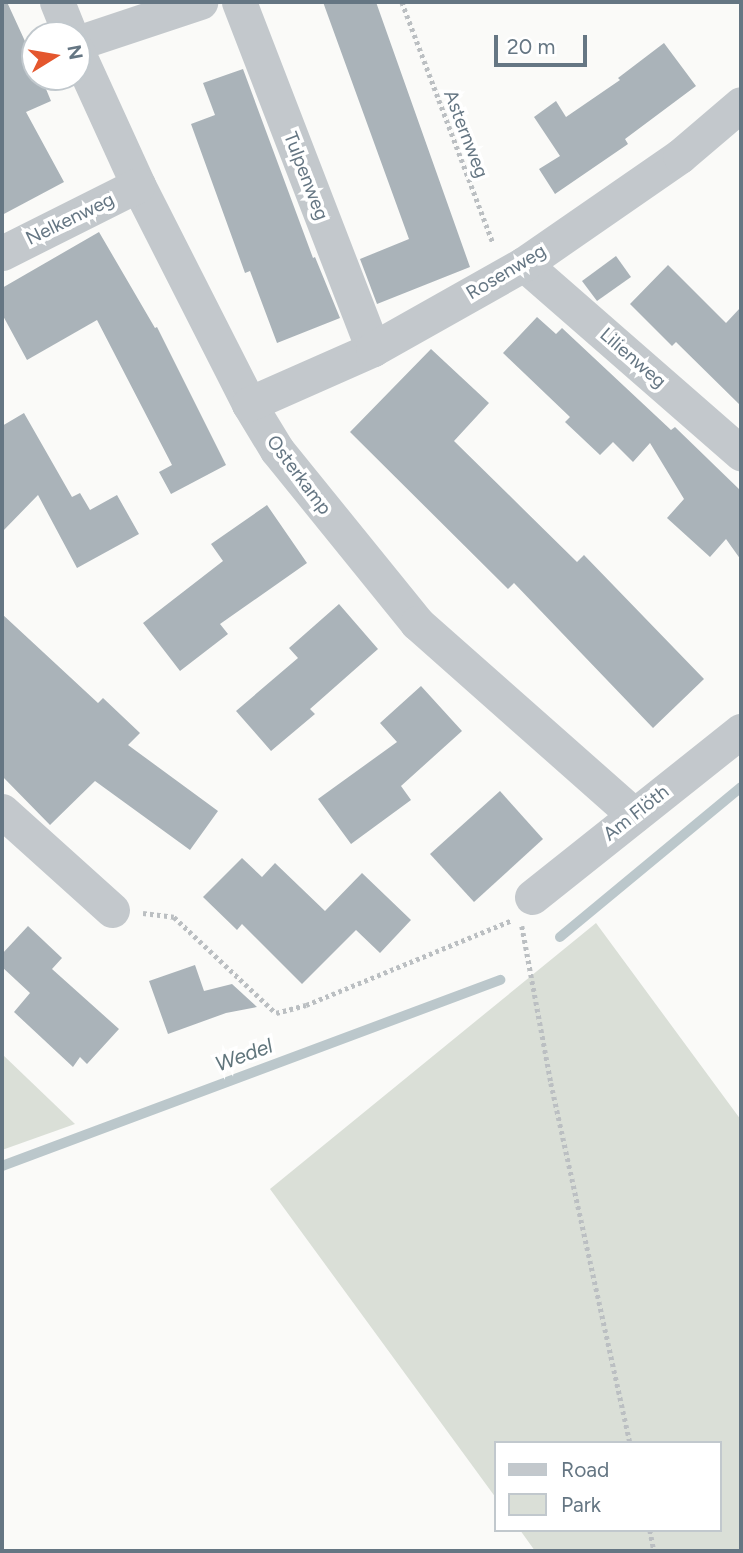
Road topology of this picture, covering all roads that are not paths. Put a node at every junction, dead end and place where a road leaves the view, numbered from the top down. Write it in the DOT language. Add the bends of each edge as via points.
graph roads {
  1 [pos="57,2"];
  2 [pos="200,2"];
  3 [pos="239,2"];
  4 [pos="64,21"];
  5 [pos="91,38"];
  6 [pos="91,82"];
  7 [pos="741,104"];
  8 [pos="138,186"];
  9 [pos="2,253"];
  10 [pos="514,270"];
  11 [pos="373,349"];
  12 [pos="249,404"];
  13 [pos="741,453"];
  14 [pos="741,731"];
  15 [pos="2,811"];
  16 [pos="634,815"];
  17 [pos="532,897"];
  18 [pos="112,910"];
  1 -- 4 [label="street"];
  2 -- 5 [label="street"];
  3 -- 11 [label="street, Tulpenweg"];
  6 -- 8 [label="street, Osterkamp"];
  7 -- 10 [label="street, Rosenweg" via="680,156"];
  8 -- 9 [label="street, Nelkenweg"];
  8 -- 12 [label="street, Osterkamp"];
  10 -- 11 [label="street, Rosenweg"];
  10 -- 13 [label="street, Lilienweg"];
  11 -- 12 [label="street, Rosenweg"];
  12 -- 16 [label="street, Osterkamp" via="277,450 417,623"];
  14 -- 16 [label="street, Am Flöth"];
  15 -- 18 [label="street"];
  16 -- 17 [label="street, Am Flöth"];
}
